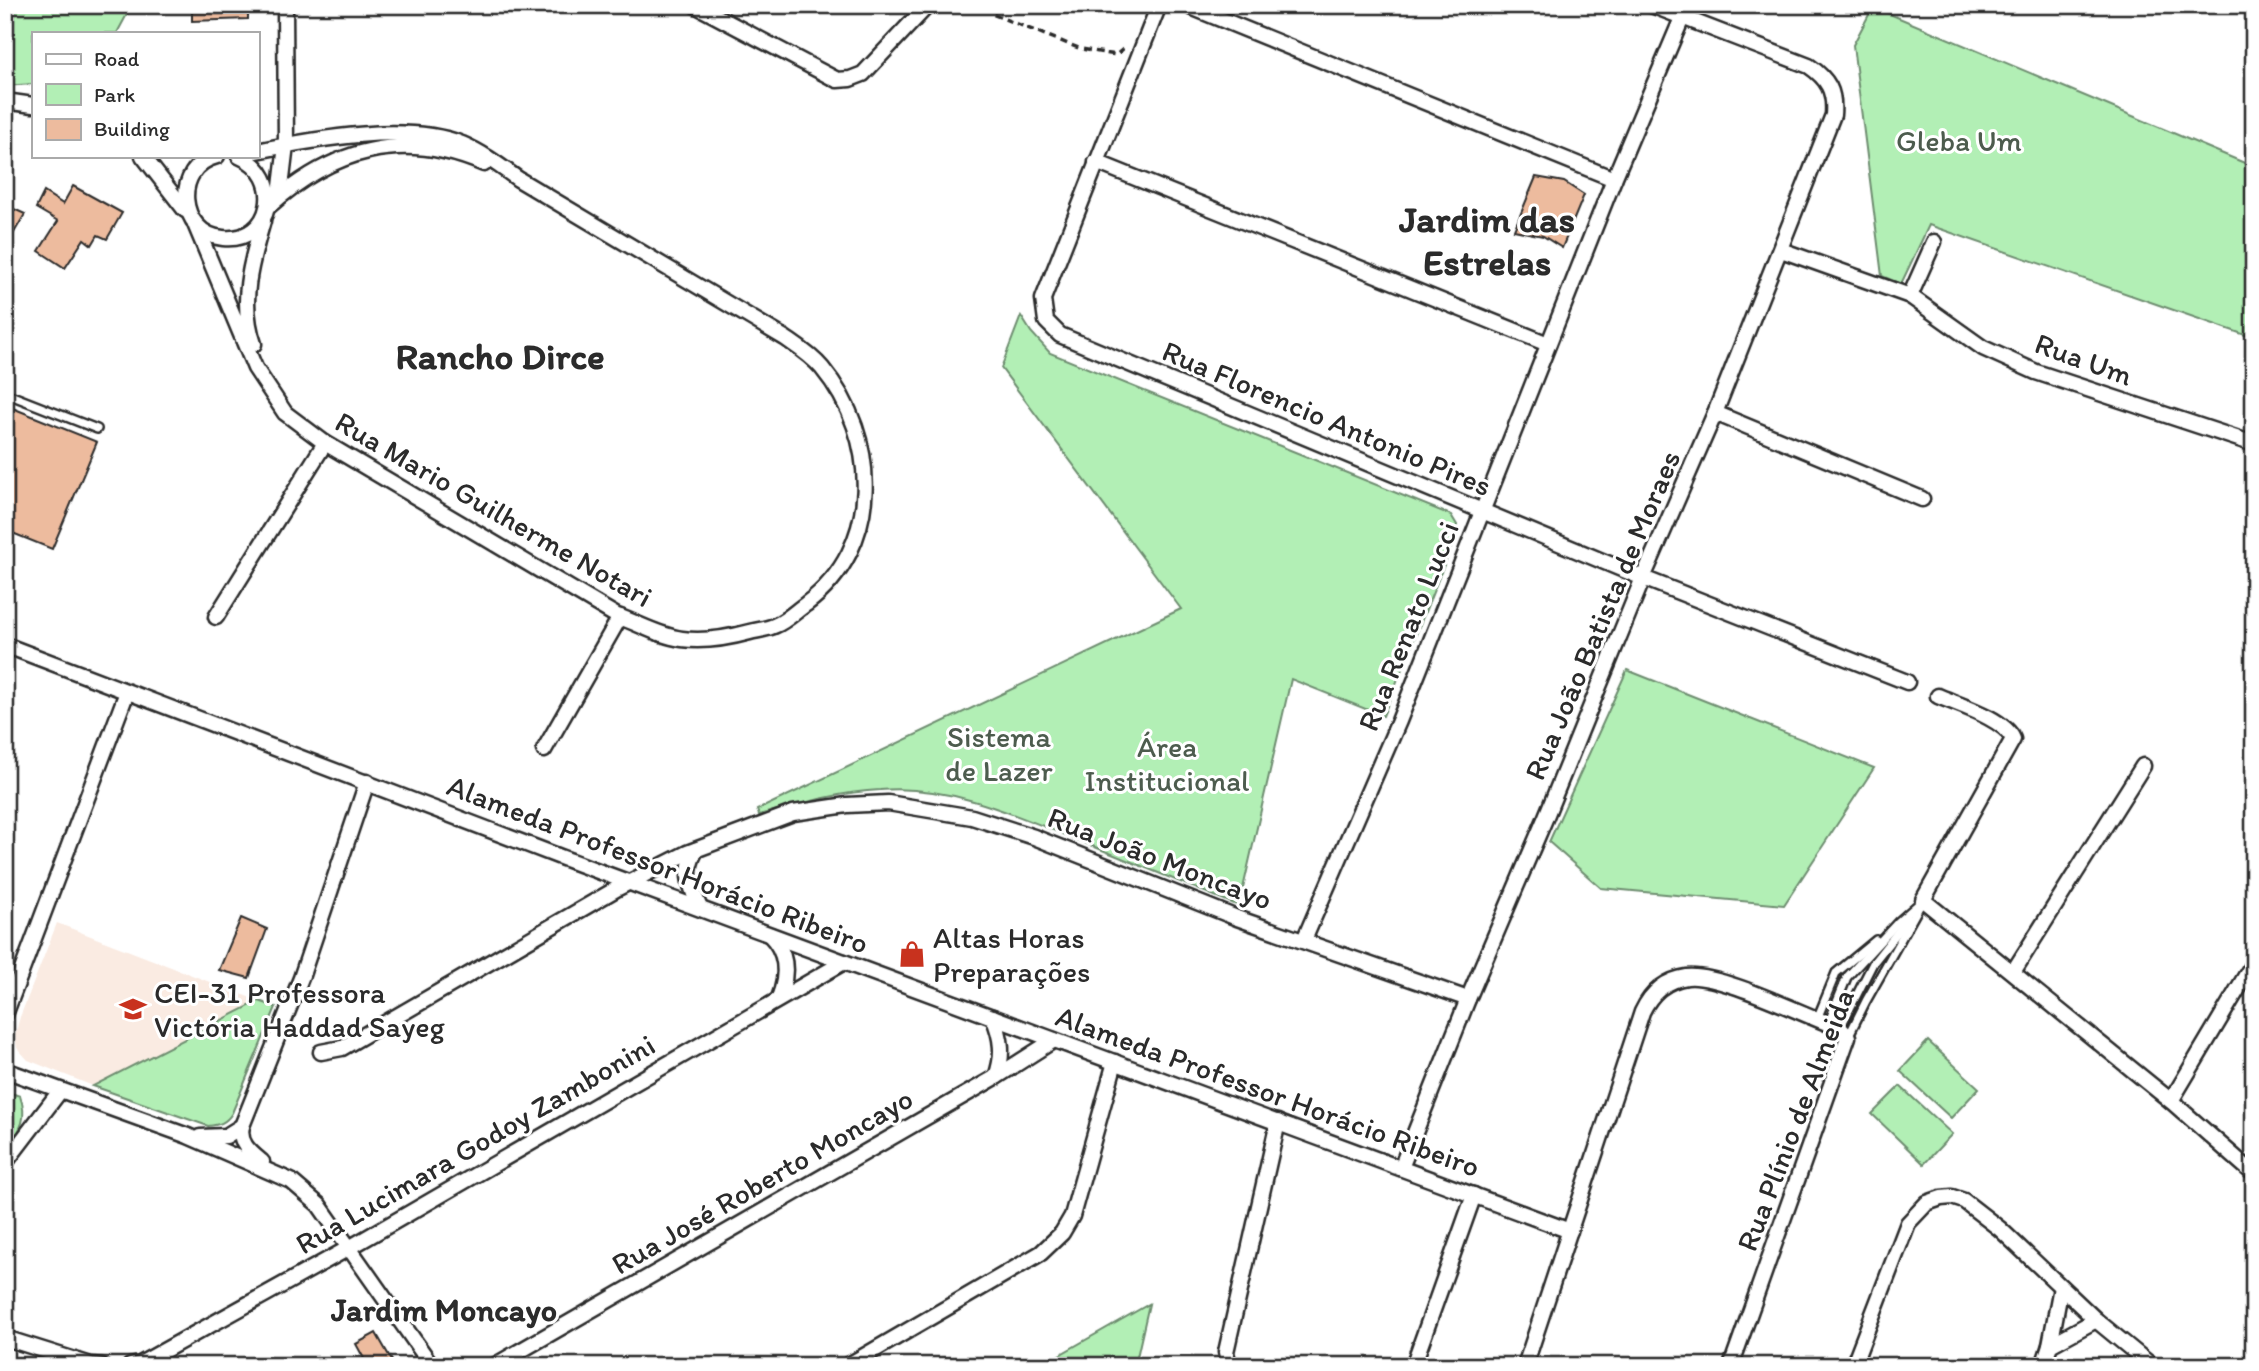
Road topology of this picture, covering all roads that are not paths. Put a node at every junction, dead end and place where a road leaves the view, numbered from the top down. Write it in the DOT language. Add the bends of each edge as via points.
graph roads {
  1 [pos="285,5"];
  2 [pos="695,5"];
  3 [pos="928,5"];
  4 [pos="1158,5"];
  5 [pos="1186,5"];
  6 [pos="1651,5"];
  7 [pos="1682,18"];
  8 [pos="5,101"];
  9 [pos="32,105"];
  10 [pos="286,145"];
  11 [pos="259,151"];
  12 [pos="145,158"];
  13 [pos="213,158"];
  14 [pos="242,158"];
  15 [pos="1096,162"];
  16 [pos="518,179"];
  17 [pos="1614,179"];
  18 [pos="280,195"];
  19 [pos="266,211"];
  20 [pos="192,219"];
  21 [pos="1934,242"];
  22 [pos="1781,250"];
  23 [pos="1910,296"];
  24 [pos="1548,344"];
  25 [pos="5,393"];
  26 [pos="285,413"];
  27 [pos="1715,413"];
  28 [pos="97,429"];
  29 [pos="325,443"];
  30 [pos="2254,444"];
  31 [pos="1922,499"];
  32 [pos="1482,511"];
  33 [pos="1643,578"];
  34 [pos="216,617"];
  35 [pos="620,617"];
  36 [pos="5,645"];
  37 [pos="1907,682"];
  38 [pos="127,692"];
  39 [pos="1938,696"];
  40 [pos="544,750"];
  41 [pos="2143,766"];
  42 [pos="367,782"];
  43 [pos="696,850"];
  44 [pos="631,883"];
  45 [pos="1923,900"];
  46 [pos="700,908"];
  47 [pos="770,934"];
  48 [pos="1304,940"];
  49 [pos="844,962"];
  50 [pos="2254,962"];
  51 [pos="2013,972"];
  52 [pos="779,998"];
  53 [pos="1468,999"];
  54 [pos="5,1015"];
  55 [pos="993,1017"];
  56 [pos="1833,1027"];
  57 [pos="1054,1040"];
  58 [pos="321,1052"];
  59 [pos="1115,1062"];
  60 [pos="5,1070"];
  61 [pos="996,1077"];
  62 [pos="60,1091"];
  63 [pos="2171,1101"];
  64 [pos="1278,1122"];
  65 [pos="242,1126"];
  66 [pos="188,1136"];
  67 [pos="5,1163"];
  68 [pos="1401,1168"];
  69 [pos="275,1173"];
  70 [pos="2254,1174"];
  71 [pos="1474,1195"];
  72 [pos="1570,1231"];
  73 [pos="349,1248"];
  74 [pos="2061,1287"];
  75 [pos="2096,1320"];
  76 [pos="5,1338"];
  77 [pos="2050,1345"];
  78 [pos="2254,1359"];
  79 [pos="102,1366"];
  80 [pos="130,1366"];
  81 [pos="432,1366"];
  82 [pos="494,1366"];
  83 [pos="847,1366"];
  84 [pos="1229,1366"];
  85 [pos="1413,1366"];
  86 [pos="1525,1366"];
  87 [pos="1731,1366"];
  88 [pos="1853,1366"];
  89 [pos="2043,1366"];
  90 [pos="2152,1366"];
  91 [pos="2249,1366"];
  1 -- 10 [label="street"];
  2 -- 3 [label="street" via="837,80 863,74"];
  4 -- 15 [label="street, Rua Florencio Antonio Pires"];
  5 -- 17 [label="street"];
  6 -- 7 [label="street"];
  7 -- 17 [label="street, Rua Renato Lucci"];
  7 -- 22 [label="street, Rua João Batista de Moraes" via="1809,66 1827,80 1833,92 1833,115"];
  8 -- 9 [label="street"];
  10 -- 11 [label="street, Rua Mario Guilherme Notari"];
  10 -- 16 [label="street, Rua Mario Guilherme Notari" via="350,137 433,136 462,144"];
  10 -- 18 [label="street"];
  12 -- 20 [label="street, Rua Mario Guilherme Notari"];
  13 -- 20 [label="street, Rua Mario Guilherme Notari" via="198,165 185,190"];
  14 -- 19 [label="street, Rua Mario Guilherme Notari" via="263,174 270,196"];
  15 -- 24 [label="street"];
  15 -- 32 [label="street, Rua Florencio Antonio Pires" via="1043,299 1046,321 1060,335"];
  16 -- 18 [label="street, Rua Mario Guilherme Notari" via="436,149 375,148 318,169"];
  16 -- 35 [label="street, Rua Mario Guilherme Notari" via="807,353 842,398 859,436 866,489 859,531 847,560 821,593 776,625 724,639 682,639"];
  17 -- 24 [label="street, Rua Renato Lucci"];
  18 -- 19 [label="street, Rua Mario Guilherme Notari"];
  19 -- 20 [label="street, Rua Mario Guilherme Notari" via="258,225 238,237 215,236"];
  19 -- 26 [label="street, Rua Mario Guilherme Notari" via="246,292 248,327"];
  20 -- 26 [label="street, Rua Mario Guilherme Notari" via="255,368"];
  21 -- 23 [label="street"];
  22 -- 23 [label="street, Rua Um"];
  22 -- 27 [label="street, Rua João Batista de Moraes"];
  23 -- 30 [label="street, Rua Um" via="1983,348 2036,372"];
  24 -- 32 [label="street, Rua Renato Lucci"];
  25 -- 28 [label="lane"];
  26 -- 29 [label="street, Rua Mario Guilherme Notari"];
  27 -- 31 [label="street"];
  27 -- 33 [label="street, Rua João Batista de Moraes"];
  29 -- 34 [label="street"];
  29 -- 35 [label="street, Rua Mario Guilherme Notari"];
  32 -- 33 [label="street, Rua Florencio Antonio Pires"];
  32 -- 48 [label="street, Rua Renato Lucci" via="1399,721"];
  33 -- 37 [label="street, Rua Florencio Antonio Pires"];
  33 -- 53 [label="street, Rua João Batista de Moraes"];
  35 -- 40 [label="street"];
  36 -- 38 [label="street, Alameda Professor Horácio Ribeiro"];
  38 -- 42 [label="street, Alameda Professor Horácio Ribeiro"];
  38 -- 54 [label="street"];
  39 -- 45 [label="street, Rua Plínio de Almeida" via="1995,721 2010,731 2013,739"];
  41 -- 51 [label="street"];
  42 -- 44 [label="street, Alameda Professor Horácio Ribeiro"];
  42 -- 65 [label="street" via="301,978"];
  43 -- 44 [label="street, Rua João Moncayo"];
  43 -- 46 [label="street" via="688,864 688,876"];
  43 -- 48 [label="street, Rua João Moncayo" via="793,813 888,803 972,817 1034,837"];
  44 -- 46 [label="street, Alameda Professor Horácio Ribeiro"];
  44 -- 58 [label="street, Rua João Moncayo" via="342,1048"];
  45 -- 51 [label="street"];
  45 -- 56 [label="lane, Rua Plínio de Almeida" via="1873,963"];
  45 -- 56 [label="lane, Rua Plínio de Almeida" via="1866,1001"];
  45 -- 56 [label="lane, Rua Plínio de Almeida" via="1836,973"];
  46 -- 47 [label="street, Alameda Professor Horácio Ribeiro"];
  47 -- 49 [label="street, Alameda Professor Horácio Ribeiro"];
  47 -- 52 [label="street" via="783,955 784,985"];
  48 -- 53 [label="street, Rua João Moncayo"];
  49 -- 52 [label="street, Rua Lucimara Godoy Zambonini"];
  49 -- 55 [label="street, Alameda Professor Horácio Ribeiro"];
  50 -- 63 [label="street"];
  51 -- 63 [label="street"];
  52 -- 73 [label="street, Rua Lucimara Godoy Zambonini"];
  53 -- 68 [label="street, Rua João Batista de Moraes"];
  55 -- 57 [label="street, Alameda Professor Horácio Ribeiro"];
  55 -- 61 [label="street" via="1002,1049"];
  56 -- 72 [label="street" via="1705,978 1688,977 1661,986 1642,1012"];
  56 -- 87 [label="street, Rua Plínio de Almeida"];
  57 -- 59 [label="street, Alameda Professor Horácio Ribeiro"];
  57 -- 61 [label="street, Rua José Roberto Moncayo"];
  59 -- 64 [label="street, Alameda Professor Horácio Ribeiro"];
  59 -- 83 [label="street" via="1072,1216 1062,1233 1041,1253"];
  60 -- 62 [label="street"];
  61 -- 82 [label="street, Rua José Roberto Moncayo"];
  62 -- 66 [label="street"];
  62 -- 67 [label="street"];
  63 -- 70 [label="street"];
  64 -- 68 [label="street, Alameda Professor Horácio Ribeiro"];
  64 -- 84 [label="street" via="1226,1352"];
  65 -- 66 [label="street" via="226,1136"];
  65 -- 69 [label="street" via="242,1142"];
  66 -- 69 [label="street"];
  68 -- 71 [label="street, Alameda Professor Horácio Ribeiro"];
  69 -- 73 [label="street" via="319,1205"];
  71 -- 72 [label="street, Alameda Professor Horácio Ribeiro"];
  71 -- 85 [label="street"];
  72 -- 86 [label="street"];
  73 -- 80 [label="street, Rua Lucimara Godoy Zambonini"];
  73 -- 81 [label="street"];
  74 -- 75 [label="street"];
  74 -- 77 [label="street"];
  74 -- 88 [label="street" via="1964,1201 1952,1197 1927,1203 1908,1223"];
  75 -- 77 [label="street"];
  75 -- 90 [label="street"];
  76 -- 79 [label="street"];
  77 -- 89 [label="street"];
  78 -- 91 [label="street"];
}
